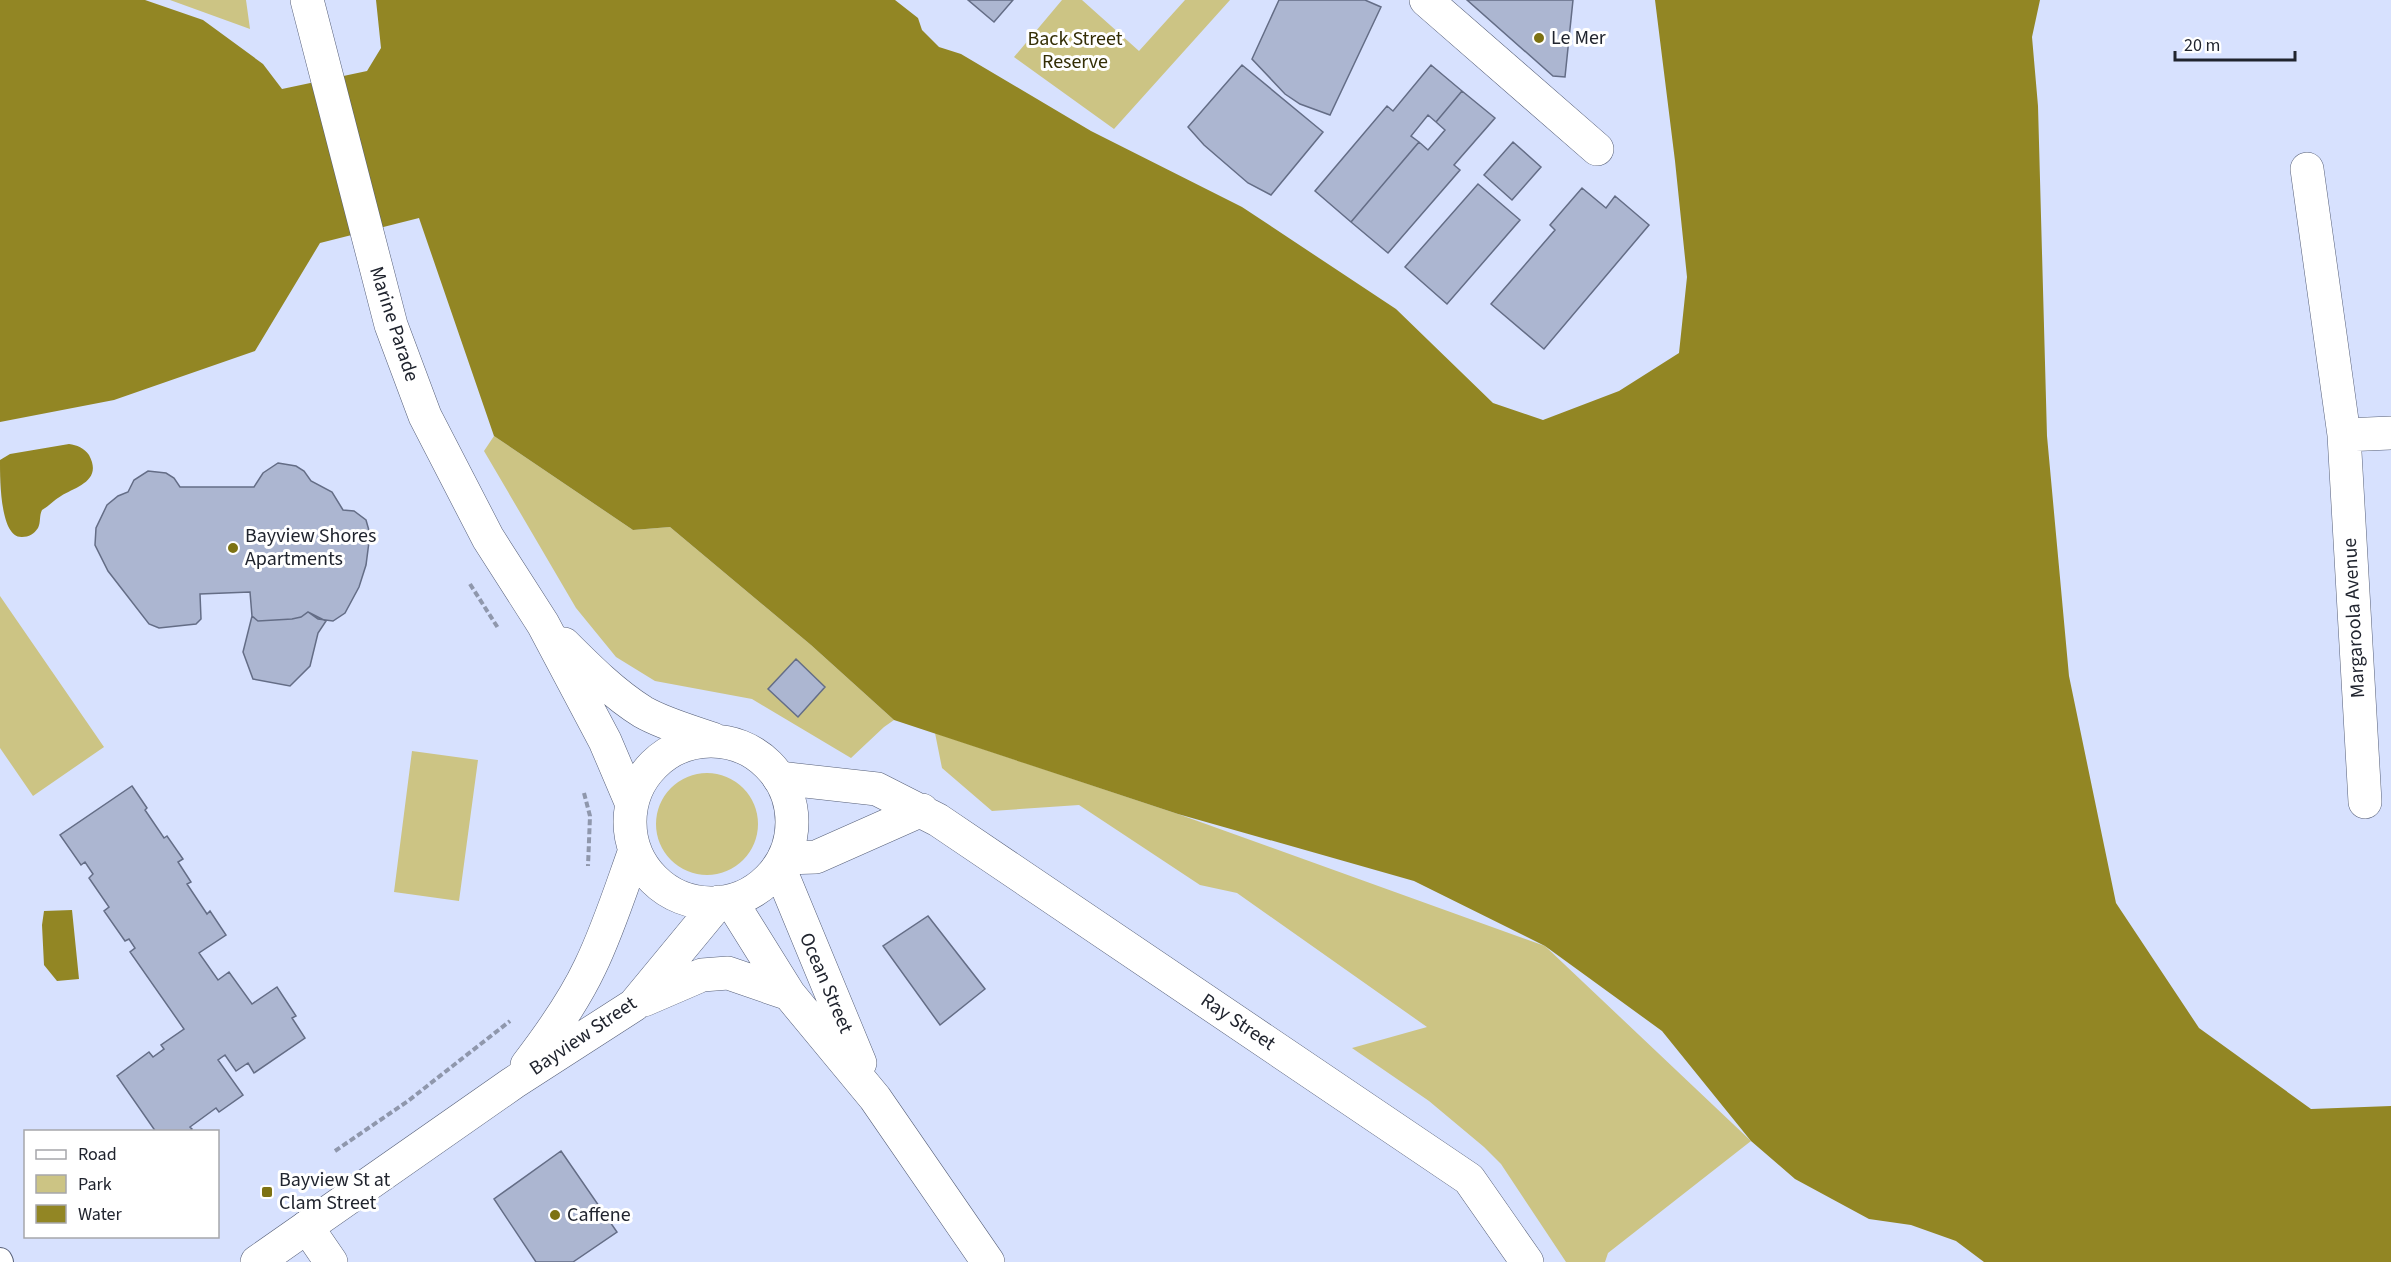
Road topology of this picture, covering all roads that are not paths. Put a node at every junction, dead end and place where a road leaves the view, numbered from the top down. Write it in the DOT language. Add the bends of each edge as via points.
graph roads {
  1 [pos="307,0"];
  2 [pos="1426,0"];
  3 [pos="1598,149"];
  4 [pos="2307,170"];
  5 [pos="2391,433"];
  6 [pos="2344,435"];
  7 [pos="543,624"];
  8 [pos="719,741"];
  9 [pos="779,778"];
  10 [pos="631,802"];
  11 [pos="2365,802"];
  12 [pos="922,810"];
  13 [pos="635,850"];
  14 [pos="781,862"];
  15 [pos="725,902"];
  16 [pos="789,994"];
  17 [pos="634,1005"];
  18 [pos="513,1083"];
  19 [pos="875,1098"];
  20 [pos="307,1227"];
  21 [pos="257,1262"];
  22 [pos="331,1262"];
  23 [pos="988,1262"];
  24 [pos="1527,1262"];
  1 -- 7 [label="street, Marine Parade" via="391,325 425,416 488,538"];
  2 -- 3 [label="street"];
  4 -- 6 [label="street, Margaroola Avenue"];
  5 -- 6 [label="street"];
  6 -- 11 [label="street, Margaroola Avenue"];
  7 -- 8 [label="street, Marine Parade" via="591,672 643,712"];
  7 -- 10 [label="street, Marine Parade" via="605,741"];
  8 -- 9 [label="street" via="753,752"];
  8 -- 10 [label="street" via="686,744 660,758 642,777"];
  9 -- 12 [label="street, Ray Street" via="877,789"];
  9 -- 14 [label="street" via="792,817 790,839"];
  10 -- 13 [label="street" via="630,827"];
  12 -- 14 [label="street" via="816,856"];
  12 -- 24 [label="street, Ray Street" via="1469,1179"];
  13 -- 15 [label="street" via="658,884 676,895 696,901"];
  13 -- 18 [label="street, Bayview Street" via="589,970 554,1029"];
  14 -- 15 [label="street" via="756,890"];
  14 -- 19 [label="street, Ocean Street" via="815,958"];
  15 -- 16 [label="street, Ocean Street"];
  15 -- 17 [label="street, Bayview Street"];
  16 -- 17 [label="street" via="755,980 720,973 702,975"];
  16 -- 19 [label="street, Ocean Street"];
  17 -- 18 [label="street, Bayview Street"];
  18 -- 20 [label="street, Bayview Street"];
  19 -- 23 [label="street, Ocean Street"];
  20 -- 21 [label="street, Bayview Street"];
  20 -- 22 [label="street"];
}
